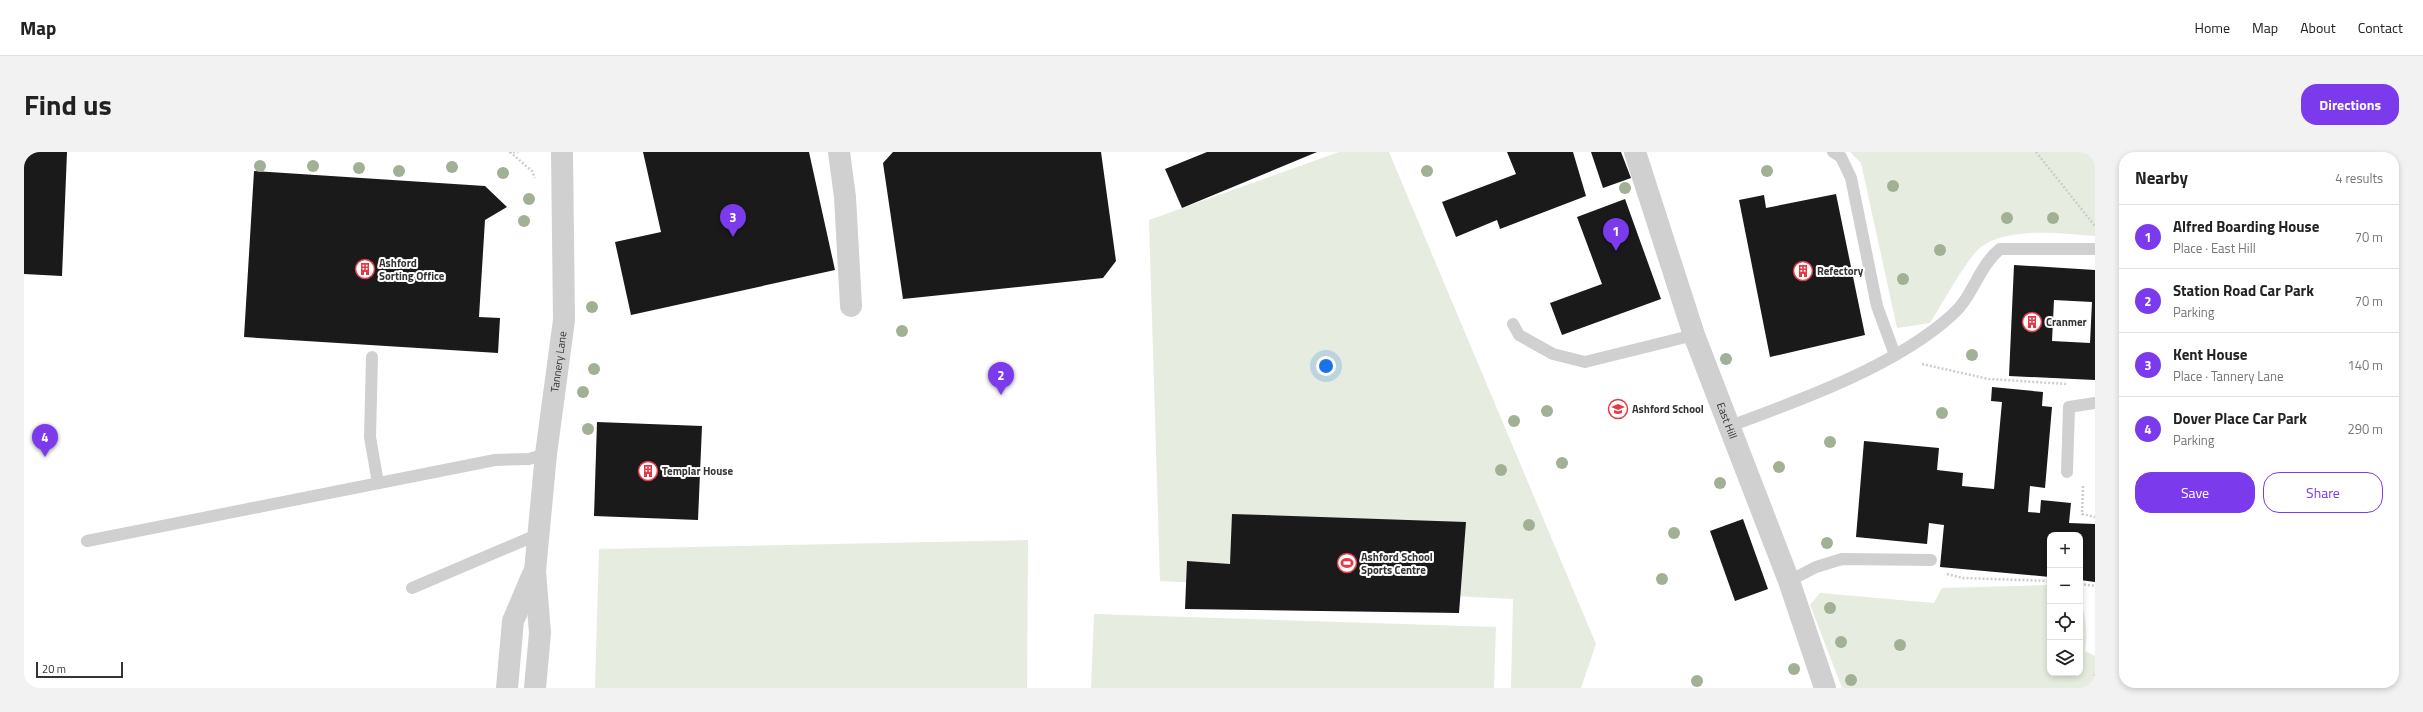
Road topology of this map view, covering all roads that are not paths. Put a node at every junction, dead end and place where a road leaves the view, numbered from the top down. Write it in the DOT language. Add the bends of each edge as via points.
graph roads {
  1 [pos="562,152"];
  2 [pos="839,152"];
  3 [pos="1635,152"];
  4 [pos="1833,152"];
  5 [pos="2095,248"];
  6 [pos="851,306"];
  7 [pos="1513,324"];
  8 [pos="1694,335"];
  9 [pos="1895,355"];
  10 [pos="372,357"];
  11 [pos="2091,404"];
  12 [pos="1730,426"];
  13 [pos="546,454"];
  14 [pos="2067,472"];
  15 [pos="378,483"];
  16 [pos="539,534"];
  17 [pos="87,541"];
  18 [pos="1932,560"];
  19 [pos="535,571"];
  20 [pos="1789,581"];
  21 [pos="412,588"];
  22 [pos="507,688"];
  23 [pos="535,688"];
  24 [pos="1825,688"];
  1 -- 13 [label="street, Tannery Lane" via="564,320"];
  2 -- 6 [label="street" via="845,197"];
  3 -- 8 [label="street, East Hill"];
  4 -- 9 [label="lane" via="1841,157 1851,178 1877,306"];
  5 -- 9 [label="lane" via="2000,249 1990,258 1959,309 1935,331"];
  7 -- 8 [label="lane" via="1519,335 1553,354 1585,362"];
  8 -- 12 [label="street, East Hill"];
  9 -- 12 [label="lane" via="1816,394"];
  10 -- 15 [label="lane" via="370,437"];
  11 -- 14 [label="lane" via="2069,407"];
  12 -- 20 [label="street, East Hill"];
  13 -- 15 [label="lane" via="529,459 495,460"];
  13 -- 16 [label="street, Tannery Lane"];
  15 -- 17 [label="lane"];
  16 -- 19 [label="street, Tannery Lane"];
  16 -- 21 [label="lane"];
  18 -- 20 [label="lane" via="1842,559"];
  19 -- 22 [label="street, Tannery Lane" via="512,621"];
  19 -- 23 [label="street, Tannery Lane" via="540,633"];
  20 -- 24 [label="street, East Hill"];
}
